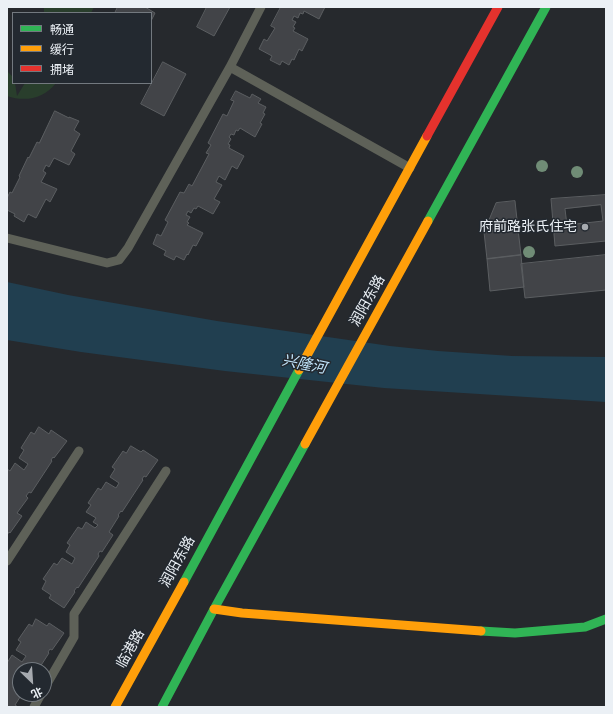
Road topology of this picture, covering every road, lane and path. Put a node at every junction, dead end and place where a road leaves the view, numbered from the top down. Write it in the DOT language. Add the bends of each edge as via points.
graph roads {
  1 [pos="261,7"];
  2 [pos="498,7"];
  3 [pos="546,7"];
  4 [pos="230,67"];
  5 [pos="410,168"];
  6 [pos="7,238"];
  7 [pos="79,451"];
  8 [pos="166,472"];
  9 [pos="7,561"];
  10 [pos="171,605"];
  11 [pos="214,609"];
  12 [pos="606,619"];
  13 [pos="52,675"];
  14 [pos="115,707"];
  15 [pos="162,707"];
  1 -- 4 [label="lane"];
  2 -- 5 [label="main road, 润阳东路"];
  3 -- 11 [label="main road, 润阳东路"];
  4 -- 5 [label="lane"];
  4 -- 6 [label="lane" via="119,260 107,263"];
  5 -- 10 [label="main road, 润阳东路"];
  7 -- 9 [label="lane"];
  8 -- 13 [label="lane" via="74,614 74,637"];
  10 -- 14 [label="main road, 临港路"];
  11 -- 12 [label="main road" via="515,633 585,627"];
  11 -- 15 [label="main road"];
}
